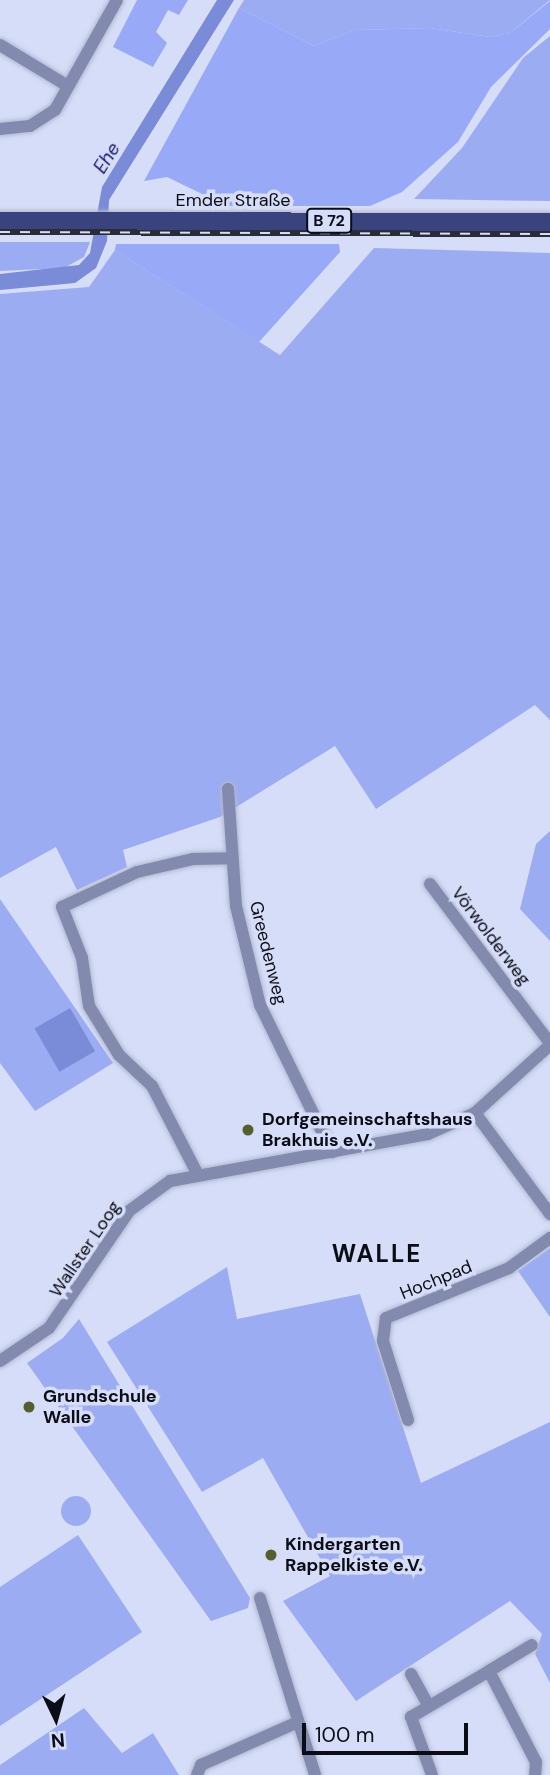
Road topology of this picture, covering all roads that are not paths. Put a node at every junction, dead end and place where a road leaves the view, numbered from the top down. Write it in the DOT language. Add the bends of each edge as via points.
graph roads {
  1 [pos="117,0"];
  2 [pos="0,45"];
  3 [pos="68,86"];
  4 [pos="0,129"];
  5 [pos="0,221"];
  6 [pos="550,222"];
  7 [pos="228,789"];
  8 [pos="232,858"];
  9 [pos="430,884"];
  10 [pos="550,1044"];
  11 [pos="475,1113"];
  12 [pos="332,1152"];
  13 [pos="197,1172"];
  14 [pos="550,1214"];
  15 [pos="550,1238"];
  16 [pos="0,1361"];
  17 [pos="408,1419"];
  18 [pos="260,1598"];
  19 [pos="532,1645"];
  20 [pos="489,1671"];
  21 [pos="411,1674"];
  22 [pos="428,1705"];
  23 [pos="298,1722"];
  24 [pos="197,1775"];
  25 [pos="315,1775"];
  26 [pos="432,1775"];
  27 [pos="535,1775"];
  1 -- 3 [label="street"];
  2 -- 3 [label="street"];
  3 -- 4 [label="street" via="55,110 30,127"];
  5 -- 6 [label="main road, Emder Straße / B 72"];
  7 -- 8 [label="street, Greedenweg"];
  8 -- 12 [label="street, Greedenweg" via="260,1005"];
  8 -- 13 [label="street" via="193,859 137,872 62,907 82,958 89,1006 119,1055 152,1086"];
  9 -- 10 [label="street, Vörwolderweg"];
  10 -- 11 [label="street, Wallster Loog"];
  11 -- 12 [label="street, Wallster Loog" via="428,1135"];
  11 -- 14 [label="street"];
  12 -- 13 [label="street, Wallster Loog"];
  13 -- 16 [label="street, Wallster Loog" via="170,1181 129,1211 49,1328"];
  15 -- 17 [label="street, Hochpad" via="509,1268 386,1318 383,1341"];
  18 -- 23 [label="street"];
  19 -- 20 [label="street"];
  20 -- 22 [label="street"];
  20 -- 27 [label="street" via="536,1762"];
  21 -- 22 [label="street"];
  22 -- 26 [label="street" via="410,1722"];
  23 -- 24 [label="street" via="201,1765"];
  23 -- 25 [label="street"];
}
